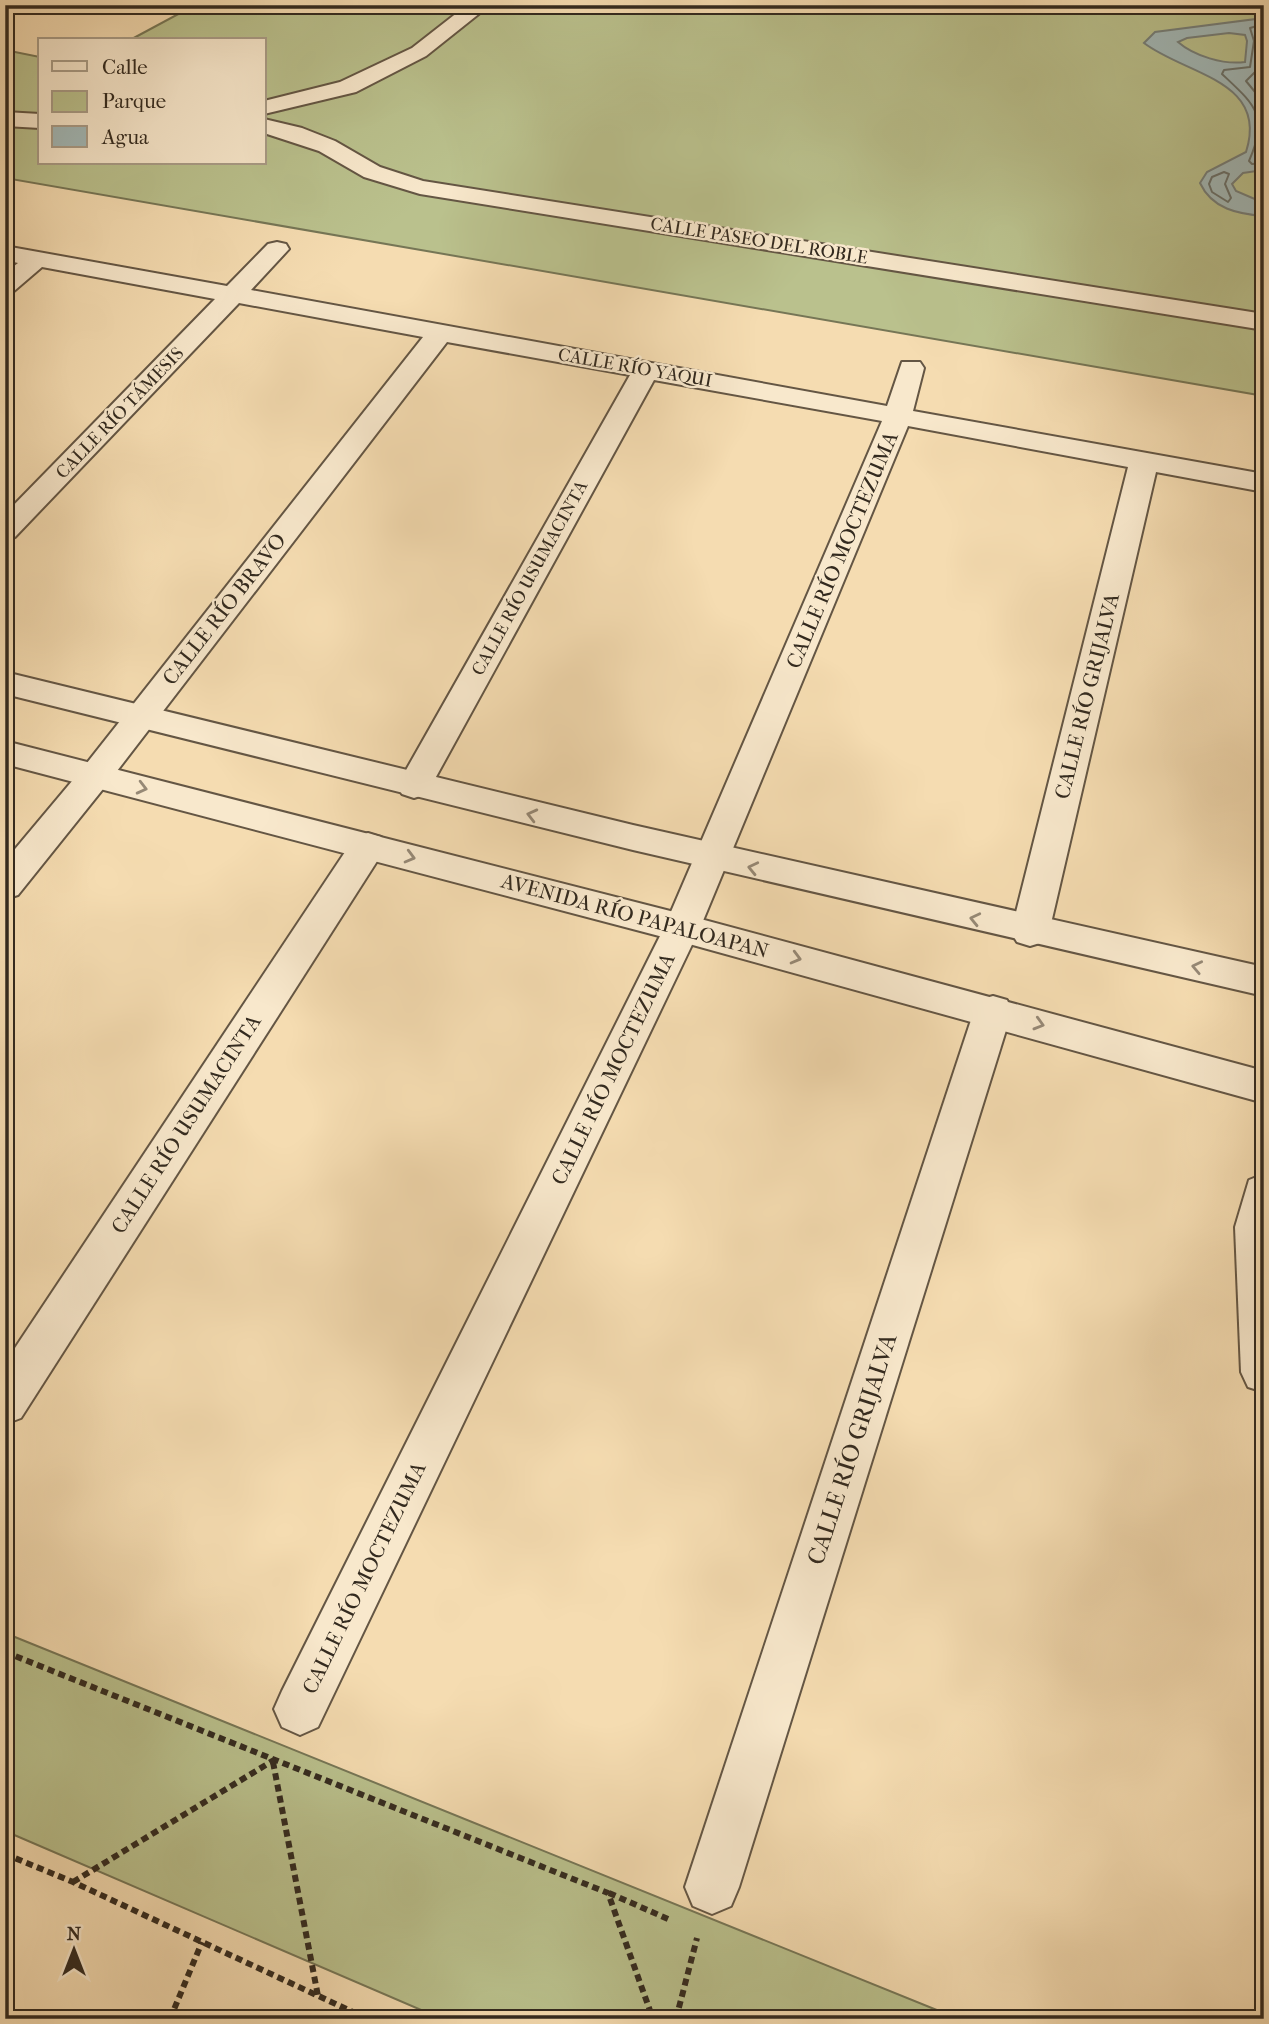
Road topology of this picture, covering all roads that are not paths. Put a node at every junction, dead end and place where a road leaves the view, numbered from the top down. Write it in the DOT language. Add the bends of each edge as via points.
graph roads {
  1 [pos="480,5"];
  2 [pos="348,87"];
  3 [pos="266,108"];
  4 [pos="5,119"];
  5 [pos="38,121"];
  6 [pos="266,126"];
  7 [pos="327,146"];
  8 [pos="276,249"];
  9 [pos="5,253"];
  10 [pos="37,259"];
  11 [pos="5,286"];
  12 [pos="234,295"];
  13 [pos="1264,322"];
  14 [pos="441,332"];
  15 [pos="911,368"];
  16 [pos="646,370"];
  17 [pos="898,416"];
  18 [pos="1144,461"];
  19 [pos="1264,482"];
  20 [pos="5,531"];
  21 [pos="5,683"];
  22 [pos="139,717"];
  23 [pos="5,752"];
  24 [pos="95,776"];
  25 [pos="414,786"];
  26 [pos="368,846"];
  27 [pos="713,858"];
  28 [pos="5,886"];
  29 [pos="682,928"];
  30 [pos="1030,932"];
  31 [pos="1264,982"];
  32 [pos="993,1011"];
  33 [pos="1264,1087"];
  34 [pos="1264,1192"];
  35 [pos="1264,1372"];
  36 [pos="5,1403"];
  37 [pos="300,1709"];
  38 [pos="712,1887"];
  1 -- 2 [label="street" via="419,52"];
  2 -- 3 [label="street"];
  2 -- 7 [label="street" via="330,117"];
  4 -- 5 [label="street"];
  6 -- 7 [label="street, CALLE PASEO DEL ROBLE"];
  7 -- 13 [label="street, CALLE PASEO DEL ROBLE" via="372,172 420,187"];
  8 -- 12 [label="street, CALLE RÍO TÁMESIS"];
  9 -- 10 [label="street, CALLE RÍO YAQUI"];
  10 -- 11 [label="street"];
  10 -- 12 [label="street, CALLE RÍO YAQUI"];
  12 -- 14 [label="street, CALLE RÍO YAQUI"];
  12 -- 20 [label="street, CALLE RÍO TÁMESIS"];
  14 -- 16 [label="street, CALLE RÍO YAQUI"];
  14 -- 22 [label="street, CALLE RÍO BRAVO"];
  15 -- 17 [label="street, CALLE RÍO MOCTEZUMA"];
  16 -- 17 [label="street, CALLE RÍO YAQUI"];
  16 -- 25 [label="street, CALLE RÍO USUMACINTA"];
  17 -- 18 [label="street, CALLE RÍO YAQUI"];
  17 -- 27 [label="street, CALLE RÍO MOCTEZUMA"];
  18 -- 19 [label="street, CALLE RÍO YAQUI"];
  18 -- 30 [label="street, CALLE RÍO GRIJALVA"];
  21 -- 22 [label="street"];
  22 -- 24 [label="street, CALLE RÍO BRAVO"];
  22 -- 25 [label="street"];
  23 -- 24 [label="street, AVENIDA RÍO PAPALOAPAN"];
  24 -- 26 [label="street, AVENIDA RÍO PAPALOAPAN, one-way"];
  24 -- 28 [label="street, CALLE RÍO BRAVO"];
  27 -- 25 [label="street, one-way"];
  26 -- 29 [label="street, AVENIDA RÍO PAPALOAPAN, one-way"];
  26 -- 36 [label="street, CALLE RÍO USUMACINTA"];
  27 -- 29 [label="street, CALLE RÍO MOCTEZUMA"];
  30 -- 27 [label="street, one-way"];
  29 -- 32 [label="street, AVENIDA RÍO PAPALOAPAN, one-way"];
  29 -- 37 [label="street, CALLE RÍO MOCTEZUMA"];
  31 -- 30 [label="street, one-way"];
  32 -- 33 [label="street, AVENIDA RÍO PAPALOAPAN, one-way"];
  32 -- 38 [label="street, CALLE RÍO GRIJALVA"];
  34 -- 35 [label="street" via="1256,1227"];
}
